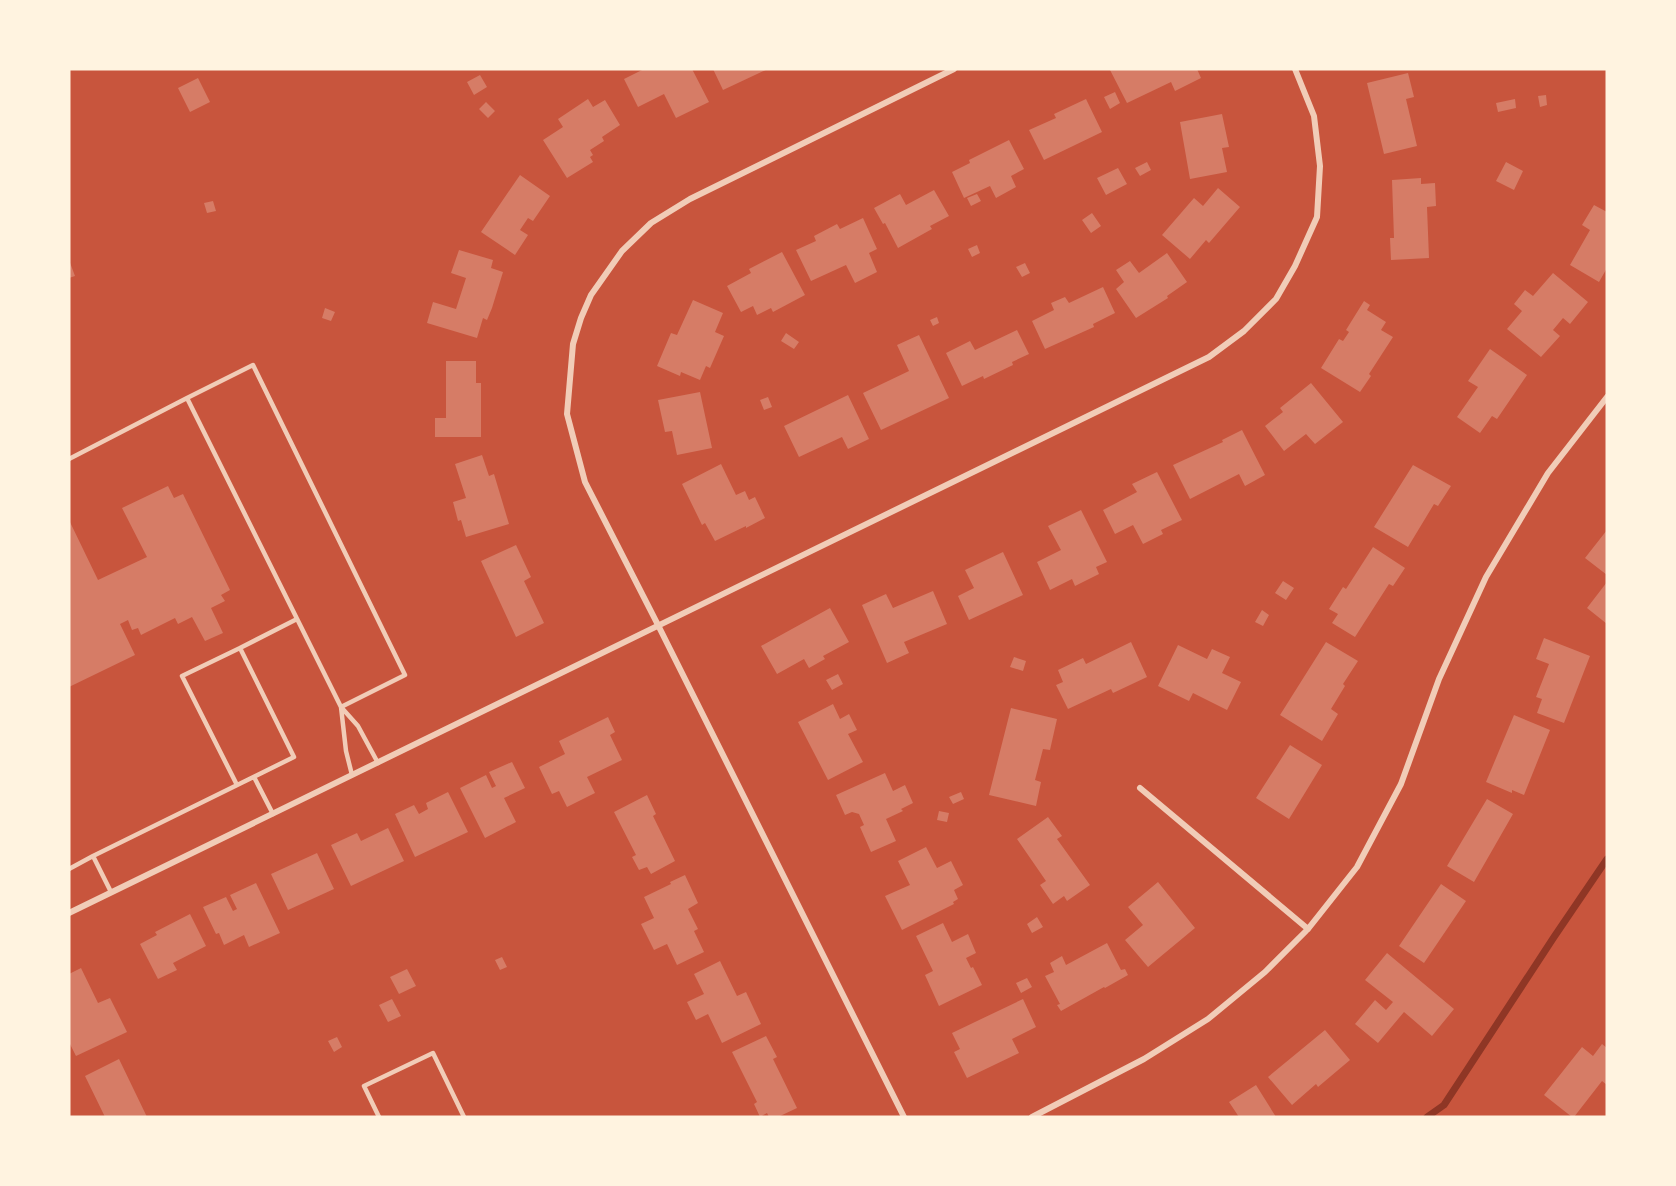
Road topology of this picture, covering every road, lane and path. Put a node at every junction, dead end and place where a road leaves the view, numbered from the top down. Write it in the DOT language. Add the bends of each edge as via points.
graph roads {
  1 [pos="954,69"];
  2 [pos="1295,69"];
  3 [pos="1607,397"];
  4 [pos="187,398"];
  5 [pos="69,459"];
  6 [pos="297,619"];
  7 [pos="658,625"];
  8 [pos="240,648"];
  9 [pos="341,707"];
  10 [pos="378,763"];
  11 [pos="352,775"];
  12 [pos="254,777"];
  13 [pos="237,785"];
  14 [pos="1140,788"];
  15 [pos="273,814"];
  16 [pos="93,856"];
  17 [pos="69,868"];
  18 [pos="111,892"];
  19 [pos="69,912"];
  20 [pos="1308,929"];
  21 [pos="379,1117"];
  22 [pos="464,1117"];
  23 [pos="904,1117"];
  24 [pos="1032,1117"];
  1 -- 7 [label="street" via="690,199 651,223 622,250 591,295 573,344 567,414 585,482"];
  2 -- 7 [label="street" via="1314,116 1320,166 1317,217 1276,299 1244,331 1209,357"];
  3 -- 20 [label="street" via="1548,473 1486,577 1439,679 1401,784 1357,867"];
  4 -- 5 [label="lane"];
  4 -- 6 [label="lane"];
  4 -- 9 [label="lane" via="253,365 405,675"];
  6 -- 8 [label="lane"];
  6 -- 9 [label="lane"];
  7 -- 10 [label="street"];
  7 -- 23 [label="street"];
  8 -- 12 [label="lane" via="294,757"];
  8 -- 13 [label="lane" via="182,676"];
  9 -- 10 [label="lane" via="358,726"];
  9 -- 11 [label="lane"];
  10 -- 11 [label="street"];
  11 -- 15 [label="street"];
  12 -- 13 [label="lane"];
  12 -- 15 [label="lane"];
  13 -- 16 [label="lane"];
  14 -- 20 [label="street"];
  15 -- 18 [label="street"];
  16 -- 17 [label="lane"];
  16 -- 18 [label="lane"];
  18 -- 19 [label="street"];
  20 -- 24 [label="street" via="1265,972 1208,1019 1144,1059"];
  21 -- 22 [label="lane" via="364,1086 433,1053"];
}
